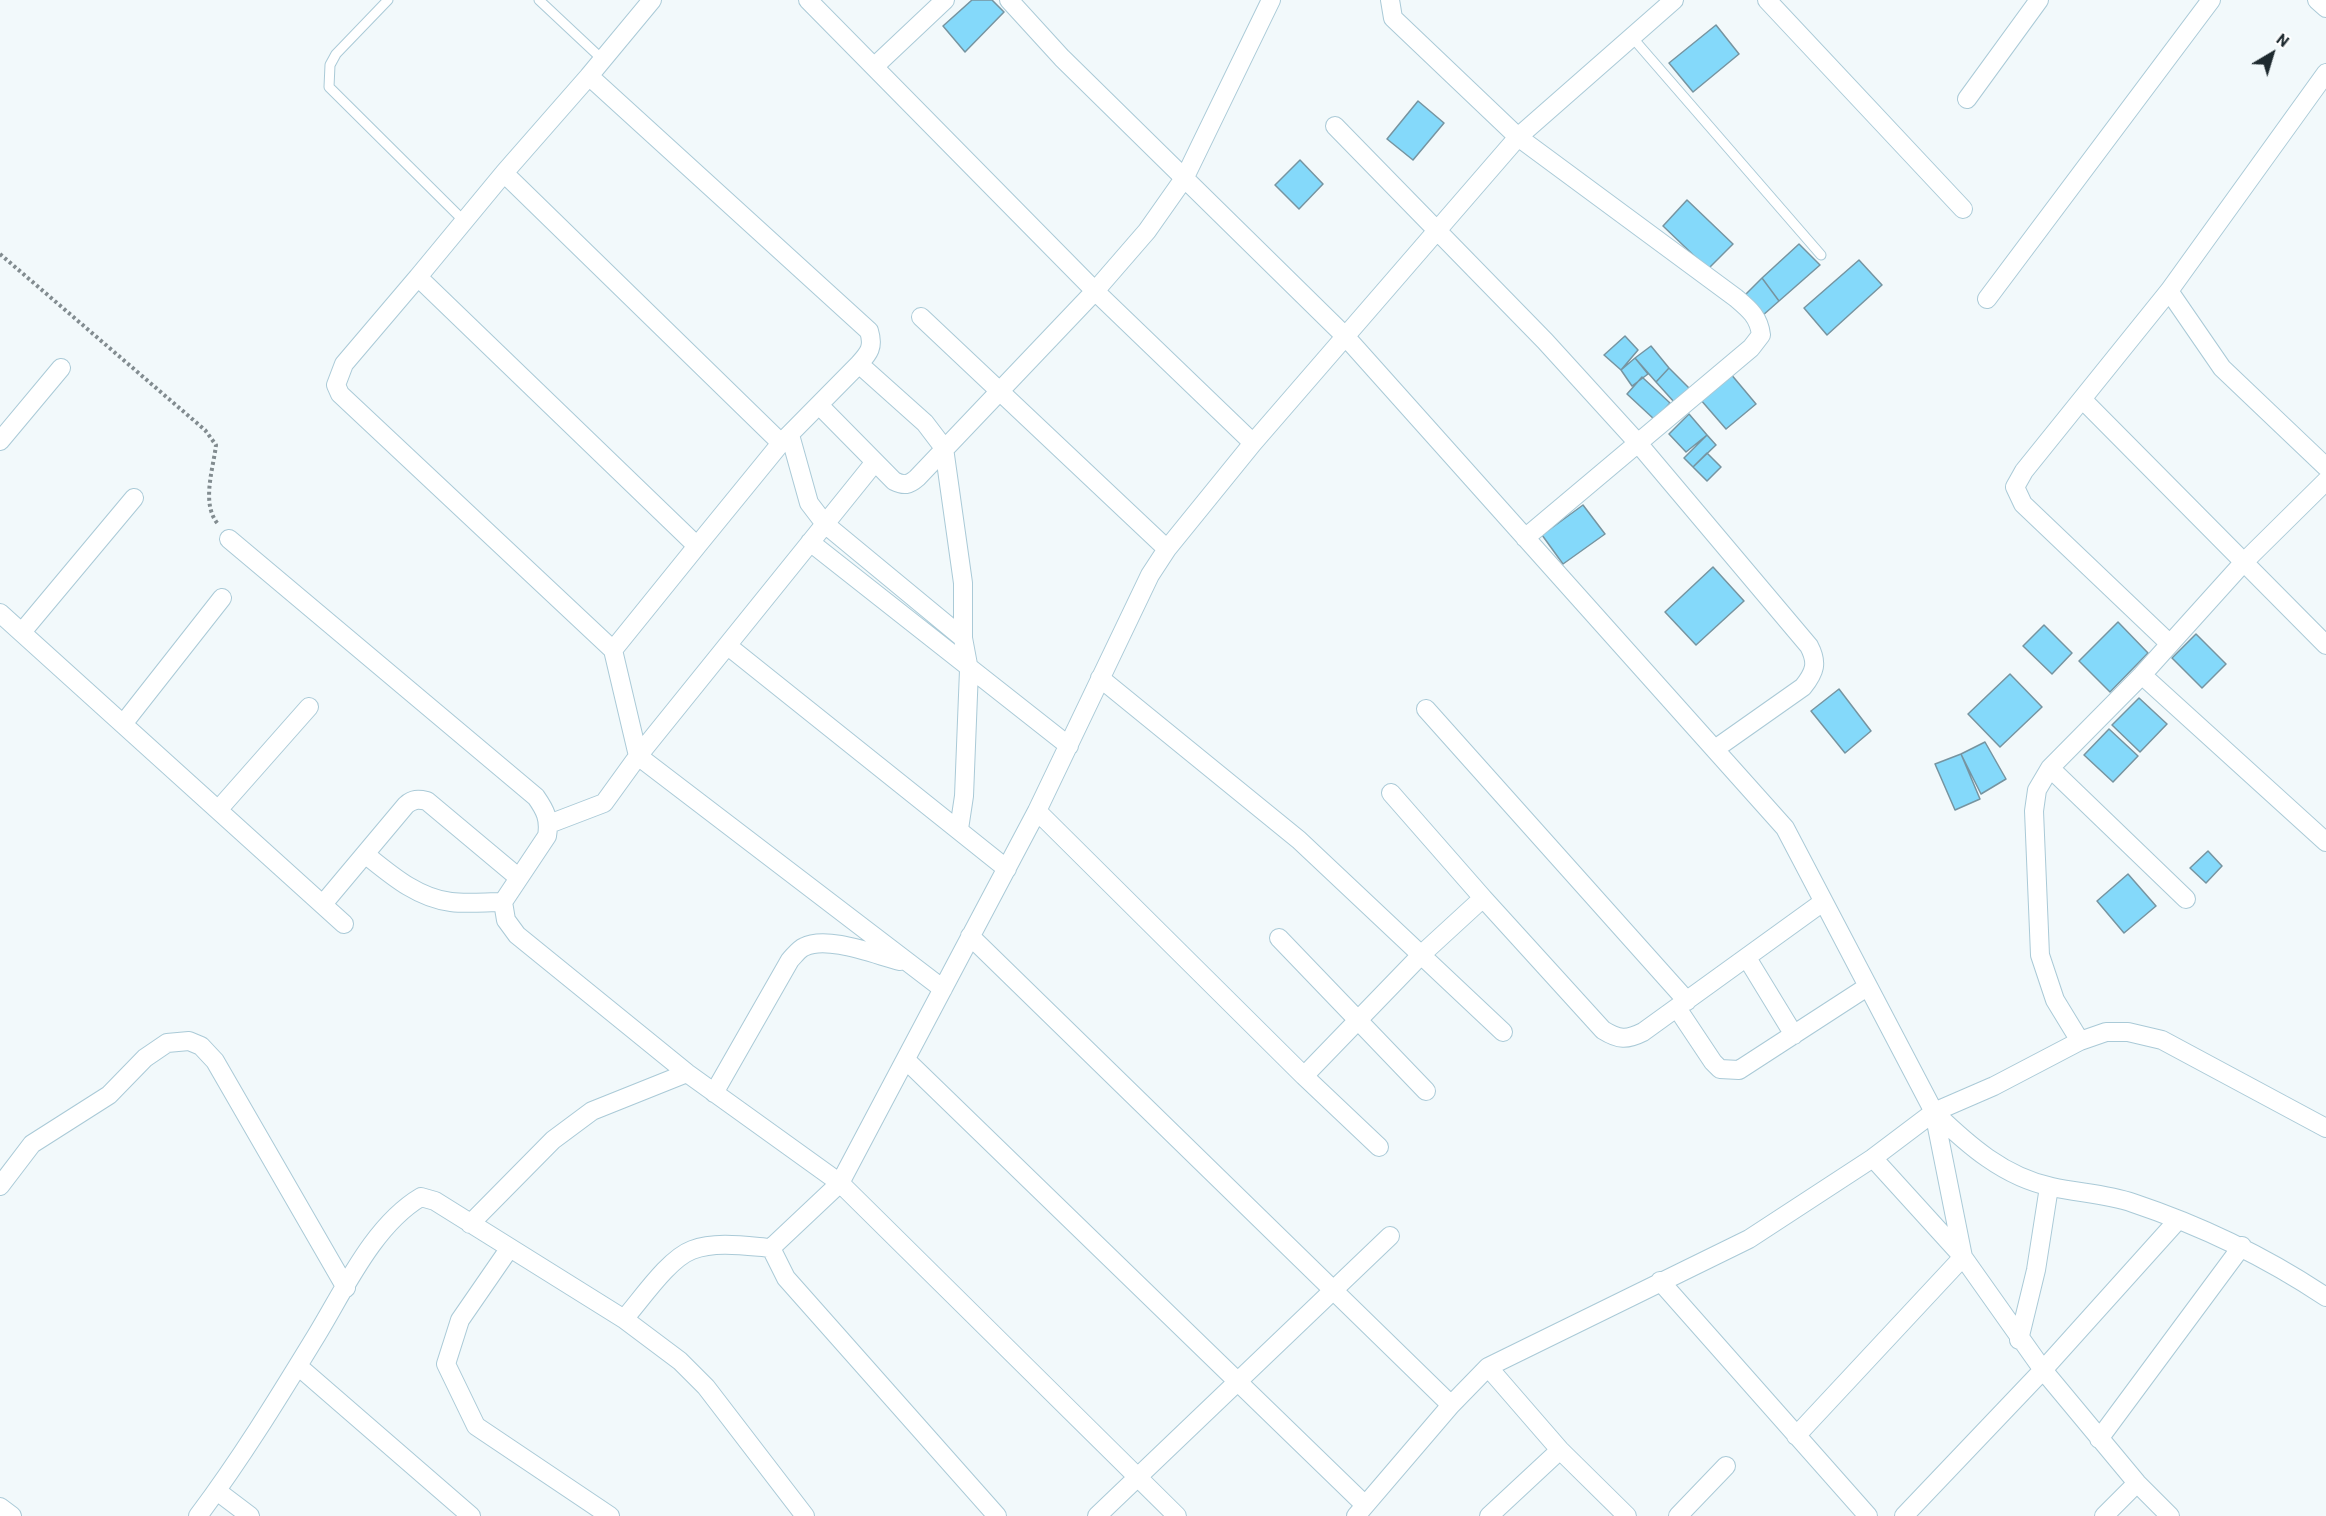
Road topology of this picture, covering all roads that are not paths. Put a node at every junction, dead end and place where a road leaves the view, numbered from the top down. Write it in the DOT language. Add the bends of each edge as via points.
graph roads {
  1 [pos="388,0"];
  2 [pos="539,0"];
  3 [pos="652,0"];
  4 [pos="808,0"];
  5 [pos="945,0"];
  6 [pos="1009,0"];
  7 [pos="1271,0"];
  8 [pos="1390,0"];
  9 [pos="1674,0"];
  10 [pos="1767,0"];
  11 [pos="2039,0"];
  12 [pos="2211,0"];
  13 [pos="2317,0"];
  14 [pos="2326,8"];
  15 [pos="1631,36"];
  16 [pos="603,60"];
  17 [pos="875,66"];
  18 [pos="2326,73"];
  19 [pos="590,76"];
  20 [pos="1967,99"];
  21 [pos="1335,126"];
  22 [pos="1518,137"];
  23 [pos="504,173"];
  24 [pos="1185,177"];
  25 [pos="1963,210"];
  26 [pos="465,222"];
  27 [pos="1437,230"];
  28 [pos="1821,255"];
  29 [pos="418,277"];
  30 [pos="1095,291"];
  31 [pos="2169,291"];
  32 [pos="1987,299"];
  33 [pos="921,317"];
  34 [pos="1345,336"];
  35 [pos="859,364"];
  36 [pos="61,368"];
  37 [pos="999,391"];
  38 [pos="2083,400"];
  39 [pos="819,405"];
  40 [pos="2,433"];
  41 [pos="786,439"];
  42 [pos="1636,442"];
  43 [pos="1253,443"];
  44 [pos="944,448"];
  45 [pos="875,462"];
  46 [pos="2326,467"];
  47 [pos="2326,481"];
  48 [pos="134,498"];
  49 [pos="825,524"];
  50 [pos="1525,538"];
  51 [pos="229,539"];
  52 [pos="810,542"];
  53 [pos="697,546"];
  54 [pos="1167,549"];
  55 [pos="2242,563"];
  56 [pos="222,598"];
  57 [pos="0,613"];
  58 [pos="22,633"];
  59 [pos="963,638"];
  60 [pos="2170,644"];
  61 [pos="2326,645"];
  62 [pos="728,646"];
  63 [pos="613,651"];
  64 [pos="969,670"];
  65 [pos="2142,675"];
  66 [pos="1100,678"];
  67 [pos="309,707"];
  68 [pos="1426,709"];
  69 [pos="123,724"];
  70 [pos="1069,747"];
  71 [pos="1714,749"];
  72 [pos="638,756"];
  73 [pos="2050,768"];
  74 [pos="1391,793"];
  75 [pos="218,810"];
  76 [pos="1037,812"];
  77 [pos="549,824"];
  78 [pos="958,829"];
  79 [pos="2326,842"];
  80 [pos="365,854"];
  81 [pos="1007,869"];
  82 [pos="519,878"];
  83 [pos="1484,898"];
  84 [pos="2186,899"];
  85 [pos="503,902"];
  86 [pos="1823,902"];
  87 [pos="323,904"];
  88 [pos="344,924"];
  89 [pos="970,936"];
  90 [pos="1279,938"];
  91 [pos="1422,954"];
  92 [pos="1747,958"];
  93 [pos="908,963"];
  94 [pos="1867,987"];
  95 [pos="943,989"];
  96 [pos="1682,1004"];
  97 [pos="1359,1019"];
  98 [pos="1503,1032"];
  99 [pos="1794,1035"];
  100 [pos="2080,1041"];
  101 [pos="906,1060"];
  102 [pos="687,1073"];
  103 [pos="1304,1076"];
  104 [pos="1426,1091"];
  105 [pos="714,1093"];
  106 [pos="1934,1112"];
  107 [pos="2326,1128"];
  108 [pos="1379,1147"];
  109 [pos="1872,1158"];
  110 [pos="840,1183"];
  111 [pos="0,1186"];
  112 [pos="2049,1187"];
  113 [pos="2178,1220"];
  114 [pos="470,1224"];
  115 [pos="1390,1236"];
  116 [pos="2242,1246"];
  117 [pos="771,1248"];
  118 [pos="509,1249"];
  119 [pos="1963,1257"];
  120 [pos="1660,1281"];
  121 [pos="346,1288"];
  122 [pos="1334,1289"];
  123 [pos="2326,1297"];
  124 [pos="624,1319"];
  125 [pos="2019,1340"];
  126 [pos="298,1366"];
  127 [pos="1488,1367"];
  128 [pos="2043,1370"];
  129 [pos="1236,1381"];
  130 [pos="1451,1405"];
  131 [pos="1796,1436"];
  132 [pos="2099,1439"];
  133 [pos="1560,1450"];
  134 [pos="1726,1466"];
  135 [pos="1137,1476"];
  136 [pos="2137,1483"];
  137 [pos="217,1491"];
  138 [pos="0,1508"];
  139 [pos="1360,1510"];
  140 [pos="12,1516"];
  141 [pos="198,1516"];
  142 [pos="250,1516"];
  143 [pos="471,1516"];
  144 [pos="610,1516"];
  145 [pos="805,1516"];
  146 [pos="997,1516"];
  147 [pos="1097,1516"];
  148 [pos="1178,1516"];
  149 [pos="1490,1516"];
  150 [pos="1627,1516"];
  151 [pos="1678,1516"];
  152 [pos="1868,1516"];
  153 [pos="1904,1516"];
  154 [pos="2104,1516"];
  155 [pos="2170,1516"];
  1 -- 26 [label="lane" via="336,54 330,65 329,87"];
  2 -- 16 [label="lane"];
  3 -- 16 [label="street"];
  4 -- 17 [label="street"];
  5 -- 17 [label="street"];
  6 -- 24 [label="street" via="1062,58"];
  7 -- 24 [label="street"];
  8 -- 22 [label="street" via="1393,18"];
  9 -- 15 [label="street"];
  10 -- 25 [label="street"];
  11 -- 20 [label="street"];
  12 -- 32 [label="street"];
  13 -- 14 [label="street"];
  15 -- 22 [label="street"];
  15 -- 28 [label="lane"];
  16 -- 19 [label="street"];
  17 -- 30 [label="street"];
  18 -- 31 [label="street"];
  19 -- 23 [label="street"];
  19 -- 35 [label="street" via="869,331 873,342"];
  21 -- 27 [label="street"];
  22 -- 27 [label="street"];
  22 -- 42 [label="street" via="1736,298 1760,324 1761,335 1751,348"];
  23 -- 26 [label="street"];
  23 -- 41 [label="street"];
  24 -- 30 [label="street" via="1147,231"];
  24 -- 34 [label="street"];
  26 -- 29 [label="street"];
  27 -- 34 [label="street"];
  27 -- 42 [label="street"];
  29 -- 53 [label="street"];
  29 -- 63 [label="street" via="344,364 336,385 340,394"];
  30 -- 37 [label="street"];
  30 -- 43 [label="street"];
  31 -- 38 [label="street"];
  31 -- 46 [label="street" via="2222,368"];
  33 -- 37 [label="street"];
  34 -- 43 [label="street"];
  34 -- 50 [label="street"];
  35 -- 39 [label="street"];
  35 -- 44 [label="street" via="925,423"];
  36 -- 40 [label="street"];
  37 -- 44 [label="street"];
  37 -- 54 [label="street"];
  38 -- 55 [label="street"];
  38 -- 60 [label="street" via="2024,471 2015,487 2017,495"];
  39 -- 41 [label="street"];
  39 -- 45 [label="street"];
  41 -- 49 [label="street" via="810,503"];
  41 -- 53 [label="street"];
  42 -- 50 [label="street"];
  42 -- 71 [label="street" via="1809,646 1815,658 1812,676 1803,687"];
  43 -- 54 [label="street"];
  44 -- 45 [label="street" via="910,484 894,481"];
  44 -- 59 [label="street" via="963,583"];
  45 -- 49 [label="street"];
  47 -- 55 [label="street"];
  48 -- 58 [label="street"];
  49 -- 52 [label="street"];
  49 -- 59 [label="street"];
  50 -- 71 [label="street"];
  51 -- 77 [label="street" via="536,797"];
  52 -- 62 [label="street"];
  52 -- 64 [label="street"];
  53 -- 63 [label="street"];
  54 -- 66 [label="street" via="1150,575"];
  55 -- 60 [label="street"];
  55 -- 61 [label="street"];
  56 -- 69 [label="street"];
  57 -- 58 [label="street"];
  58 -- 69 [label="street"];
  59 -- 64 [label="street"];
  60 -- 65 [label="street"];
  62 -- 72 [label="street"];
  62 -- 78 [label="street"];
  63 -- 72 [label="street"];
  64 -- 70 [label="street"];
  64 -- 78 [label="street" via="964,796"];
  65 -- 73 [label="street"];
  65 -- 79 [label="street"];
  66 -- 70 [label="street"];
  66 -- 91 [label="street" via="1299,840"];
  67 -- 75 [label="street"];
  68 -- 96 [label="street"];
  69 -- 75 [label="street"];
  70 -- 76 [label="street"];
  71 -- 86 [label="street" via="1785,828"];
  72 -- 77 [label="street" via="604,803"];
  72 -- 93 [label="street"];
  73 -- 84 [label="street"];
  73 -- 100 [label="street" via="2037,790 2034,811 2040,955 2055,1000"];
  74 -- 83 [label="street"];
  75 -- 87 [label="street"];
  76 -- 81 [label="street"];
  76 -- 103 [label="street"];
  77 -- 82 [label="street" via="548,836"];
  78 -- 81 [label="street"];
  80 -- 82 [label="street" via="406,805 419,799 427,801"];
  80 -- 85 [label="street" via="399,882 430,896 450,902"];
  80 -- 87 [label="street"];
  81 -- 89 [label="street"];
  82 -- 85 [label="street"];
  83 -- 91 [label="street"];
  83 -- 96 [label="street" via="1603,1030 1617,1038 1643,1032"];
  85 -- 102 [label="street" via="506,920 517,935"];
  86 -- 92 [label="street"];
  86 -- 94 [label="street"];
  87 -- 88 [label="street"];
  89 -- 95 [label="street"];
  89 -- 122 [label="street"];
  90 -- 97 [label="street"];
  91 -- 97 [label="street"];
  91 -- 98 [label="street"];
  92 -- 96 [label="street"];
  92 -- 99 [label="street"];
  93 -- 95 [label="street"];
  93 -- 105 [label="street" via="836,944 802,947 790,960"];
  94 -- 99 [label="street"];
  94 -- 106 [label="street"];
  95 -- 101 [label="street"];
  96 -- 99 [label="street" via="1720,1068 1739,1070"];
  97 -- 103 [label="street"];
  97 -- 104 [label="street"];
  100 -- 106 [label="street" via="1995,1086"];
  100 -- 107 [label="street" via="2106,1032 2128,1032 2162,1040"];
  101 -- 110 [label="street"];
  101 -- 129 [label="street"];
  102 -- 105 [label="street"];
  102 -- 114 [label="street" via="592,1111 553,1140"];
  103 -- 108 [label="street"];
  105 -- 110 [label="street"];
  106 -- 109 [label="street"];
  106 -- 112 [label="street" via="1994,1164"];
  106 -- 119 [label="street"];
  109 -- 119 [label="street"];
  109 -- 120 [label="street" via="1749,1239"];
  110 -- 117 [label="street"];
  110 -- 135 [label="street"];
  111 -- 121 [label="street" via="32,1144 108,1095 145,1058 167,1043 189,1041 215,1061"];
  112 -- 113 [label="street" via="2131,1202"];
  112 -- 125 [label="street" via="2036,1270"];
  113 -- 116 [label="street"];
  113 -- 128 [label="street"];
  114 -- 118 [label="street"];
  114 -- 121 [label="street" via="435,1201 421,1197 395,1216"];
  115 -- 122 [label="street"];
  116 -- 123 [label="street"];
  116 -- 132 [label="street"];
  117 -- 124 [label="street" via="723,1245 693,1249 676,1259"];
  117 -- 146 [label="street" via="786,1278"];
  118 -- 124 [label="street"];
  118 -- 144 [label="street" via="460,1320 446,1364 476,1426"];
  119 -- 125 [label="street"];
  119 -- 131 [label="street"];
  120 -- 127 [label="street"];
  120 -- 131 [label="street"];
  121 -- 126 [label="street"];
  122 -- 129 [label="street"];
  122 -- 130 [label="street"];
  124 -- 145 [label="street" via="680,1361 706,1387"];
  125 -- 128 [label="street"];
  126 -- 137 [label="street"];
  126 -- 143 [label="street"];
  127 -- 130 [label="street"];
  127 -- 133 [label="street"];
  128 -- 132 [label="street"];
  128 -- 153 [label="street"];
  129 -- 135 [label="street"];
  129 -- 139 [label="street"];
  130 -- 139 [label="street"];
  131 -- 152 [label="street"];
  132 -- 136 [label="street"];
  133 -- 149 [label="street"];
  133 -- 150 [label="street"];
  134 -- 151 [label="street"];
  135 -- 147 [label="street"];
  135 -- 148 [label="street"];
  136 -- 154 [label="street"];
  136 -- 155 [label="street"];
  137 -- 141 [label="street"];
  137 -- 142 [label="street"];
  138 -- 140 [label="street"];
}
